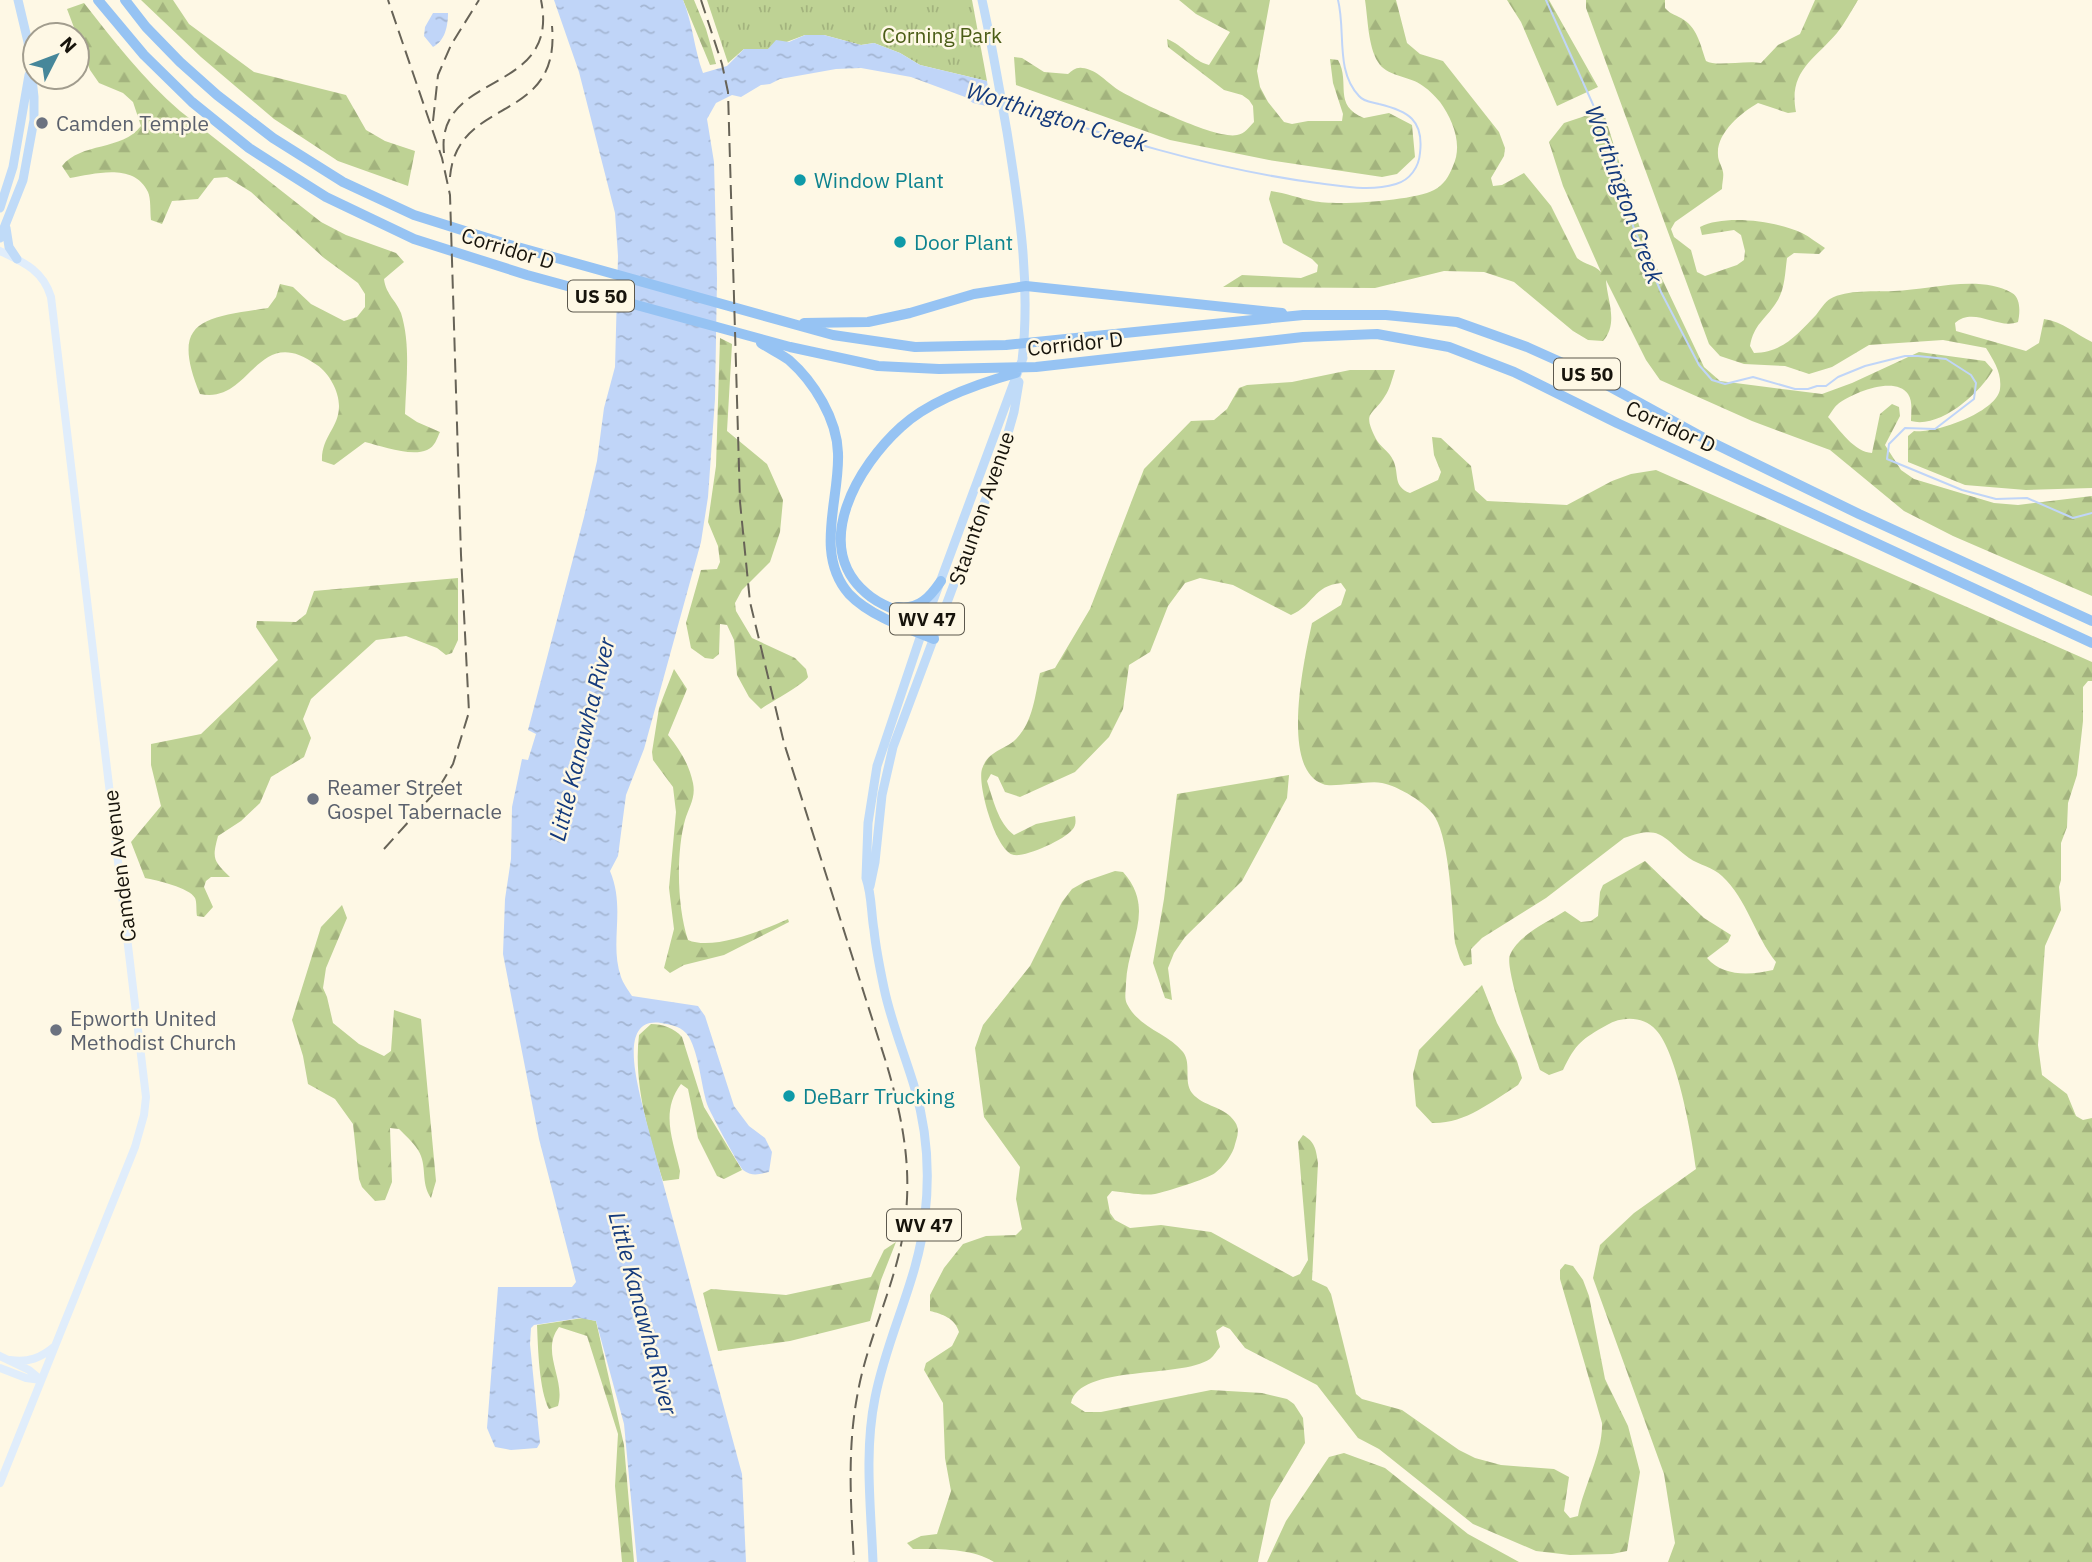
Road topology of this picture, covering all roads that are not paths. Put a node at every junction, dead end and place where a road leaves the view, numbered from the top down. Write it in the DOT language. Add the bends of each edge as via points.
graph roads {
  1 [pos="18,0"];
  2 [pos="98,0"];
  3 [pos="125,0"];
  4 [pos="982,0"];
  5 [pos="23,21"];
  6 [pos="27,91"];
  7 [pos="32,91"];
  8 [pos="0,208"];
  9 [pos="6,225"];
  10 [pos="0,238"];
  11 [pos="0,251"];
  12 [pos="17,259"];
  13 [pos="1026,286"];
  14 [pos="1303,315"];
  15 [pos="790,323"];
  16 [pos="752,338"];
  17 [pos="1023,358"];
  18 [pos="1006,372"];
  19 [pos="941,581"];
  20 [pos="885,604"];
  21 [pos="926,620"];
  22 [pos="2092,621"];
  23 [pos="939,625"];
  24 [pos="921,634"];
  25 [pos="934,639"];
  26 [pos="2092,643"];
  27 [pos="869,888"];
  28 [pos="55,1345"];
  29 [pos="0,1356"];
  30 [pos="10,1360"];
  31 [pos="0,1368"];
  32 [pos="41,1380"];
  33 [pos="0,1483"];
  34 [pos="873,1562"];
  1 -- 5 [label="main road"];
  2 -- 16 [label="highway, Corridor D / US 50" via="192,102 249,148 326,197 414,239"];
  3 -- 15 [label="highway, Corridor D / US 50" via="146,27 217,95 273,138 343,181 414,215"];
  4 -- 13 [label="main road, Staunton Avenue / WV 47" via="1014,173"];
  6 -- 8 [label="main road" via="13,167"];
  7 -- 9 [label="main road" via="31,143"];
  9 -- 10 [label="main road"];
  9 -- 12 [label="main road"];
  11 -- 12 [label="street, Camden Avenue"];
  12 -- 28 [label="street, Camden Avenue" via="40,274 52,303 146,1097 135,1147"];
  13 -- 14 [label="highway"];
  13 -- 15 [label="highway" via="974,294 868,322"];
  13 -- 17 [label="main road, Staunton Avenue / WV 47"];
  14 -- 15 [label="highway, Corridor D / US 50" via="1006,345 915,347 833,335"];
  14 -- 22 [label="highway, Corridor D / US 50" via="1386,315 1457,322 1527,347 1859,514"];
  16 -- 18 [label="highway, Corridor D / US 50" via="878,366"];
  16 -- 24 [label="highway" via="789,360 832,419 838,453 832,559 840,580 866,608"];
  17 -- 19 [label="main road, Staunton Avenue / WV 47"];
  17 -- 23 [label="main road, Staunton Avenue / WV 47" via="1000,461"];
  18 -- 20 [label="highway" via="902,426 857,481 846,506 843,556 858,584"];
  18 -- 26 [label="highway, Corridor D / US 50" via="1303,337 1377,334 1449,347 1514,372"];
  19 -- 20 [label="highway" via="919,605"];
  19 -- 21 [label="main road, Staunton Avenue / WV 47"];
  20 -- 21 [label="highway"];
  21 -- 23 [label="highway"];
  21 -- 24 [label="main road, Staunton Avenue / WV 47"];
  23 -- 25 [label="main road, Staunton Avenue / WV 47"];
  24 -- 25 [label="highway"];
  24 -- 27 [label="main road, Staunton Avenue / WV 47" via="871,794 866,854"];
  25 -- 27 [label="main road, Staunton Avenue / WV 47" via="893,747"];
  27 -- 34 [label="main road, WV 47" via="886,997 915,1090 927,1155 921,1246 884,1359 870,1429"];
  28 -- 30 [label="street" via="30,1361"];
  28 -- 32 [label="street, Camden Avenue"];
  29 -- 30 [label="street"];
  30 -- 32 [label="street"];
  31 -- 32 [label="street"];
  32 -- 33 [label="street, Camden Avenue"];
}
